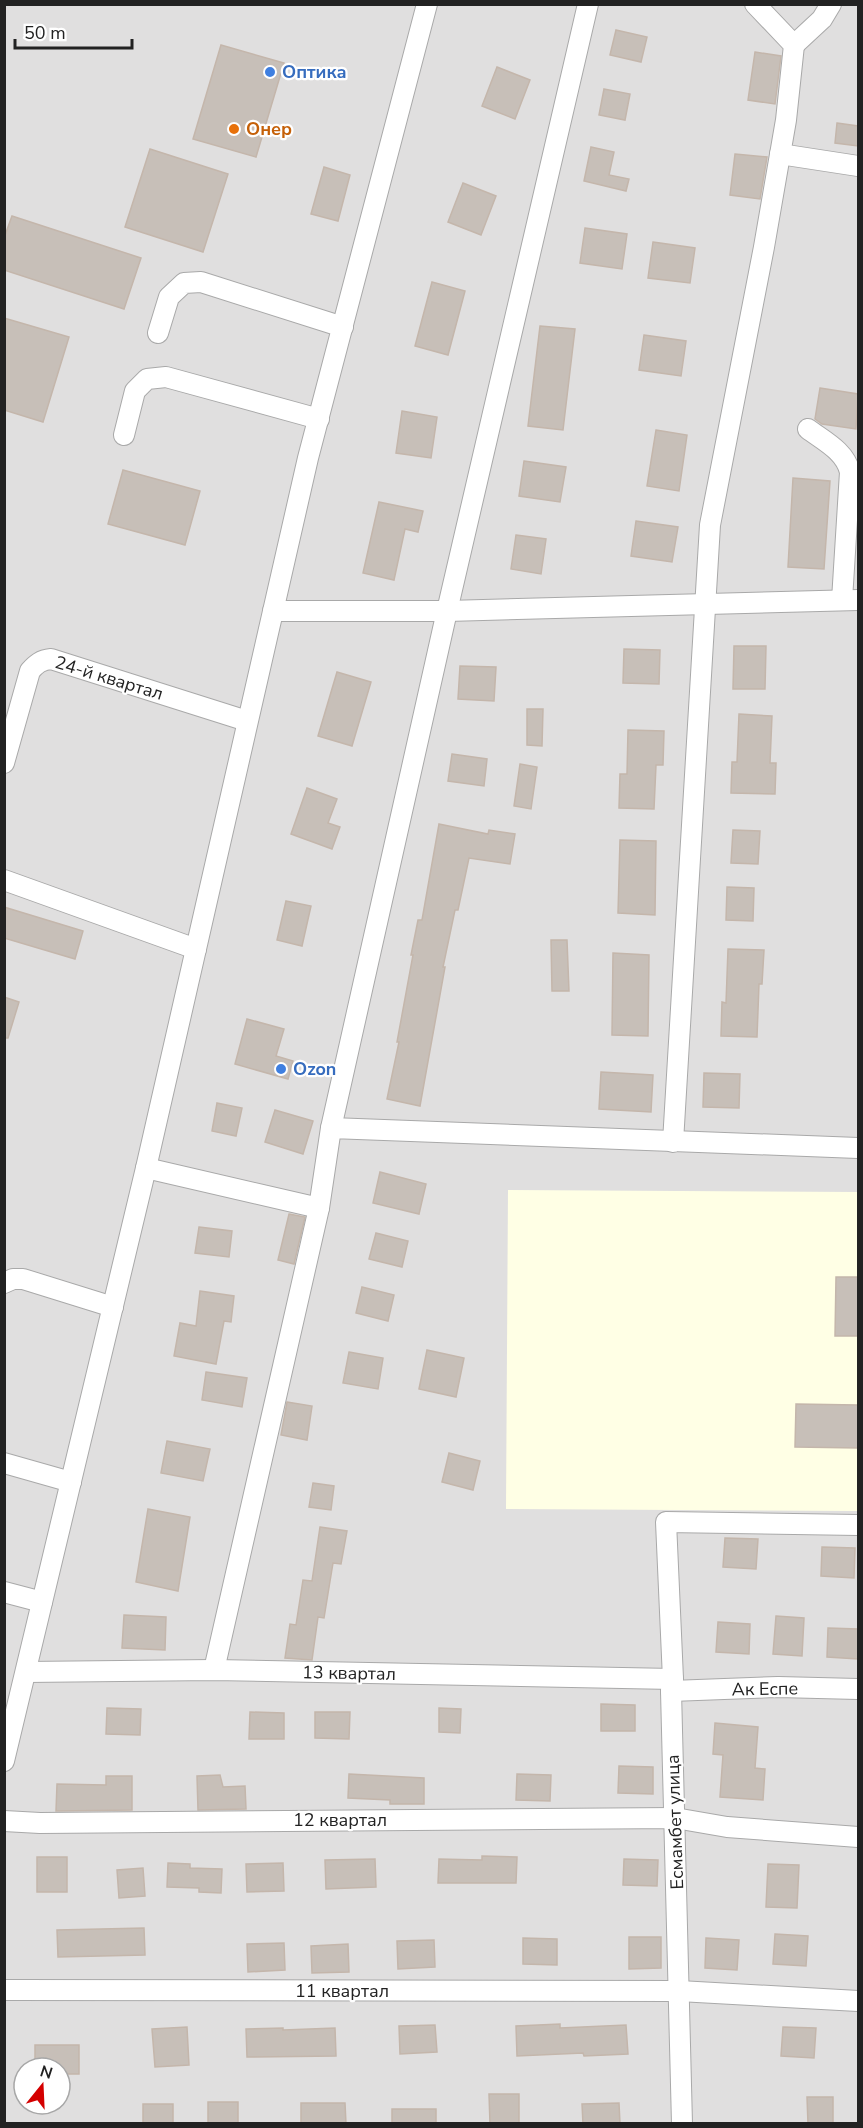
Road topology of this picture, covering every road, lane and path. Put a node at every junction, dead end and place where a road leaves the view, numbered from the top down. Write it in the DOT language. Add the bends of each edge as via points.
graph roads {
  1 [pos="428,4"];
  2 [pos="588,4"];
  3 [pos="755,4"];
  4 [pos="831,4"];
  5 [pos="794,45"];
  6 [pos="780,154"];
  7 [pos="858,166"];
  8 [pos="343,327"];
  9 [pos="158,333"];
  10 [pos="319,419"];
  11 [pos="808,429"];
  12 [pos="124,435"];
  13 [pos="850,600"];
  14 [pos="706,602"];
  15 [pos="273,611"];
  16 [pos="447,611"];
  17 [pos="248,721"];
  18 [pos="4,763"];
  19 [pos="4,880"];
  20 [pos="196,948"];
  21 [pos="331,1128"];
  22 [pos="673,1142"];
  23 [pos="858,1148"];
  24 [pos="146,1168"];
  25 [pos="319,1208"];
  26 [pos="4,1283"];
  27 [pos="112,1307"];
  28 [pos="4,1463"];
  29 [pos="71,1482"];
  30 [pos="858,1525"];
  31 [pos="4,1592"];
  32 [pos="42,1602"];
  33 [pos="214,1670"];
  34 [pos="26,1672"];
  35 [pos="672,1685"];
  36 [pos="858,1689"];
  37 [pos="10,1715"];
  38 [pos="4,1761"];
  39 [pos="675,1818"];
  40 [pos="4,1821"];
  41 [pos="858,1837"];
  42 [pos="4,1990"];
  43 [pos="679,1991"];
  44 [pos="858,2001"];
  45 [pos="682,2124"];
  1 -- 8 [label="street"];
  2 -- 16 [label="street"];
  3 -- 5 [label="street"];
  4 -- 5 [label="street" via="822,19"];
  5 -- 6 [label="street"];
  6 -- 7 [label="street"];
  6 -- 14 [label="street" via="710,525"];
  8 -- 9 [label="street" via="201,282 184,283 169,297"];
  8 -- 10 [label="street"];
  10 -- 12 [label="street" via="166,377 147,379 135,391"];
  10 -- 15 [label="street"];
  11 -- 13 [label="street" via="842,454 850,472"];
  13 -- 14 [label="street"];
  14 -- 16 [label="street"];
  14 -- 22 [label="street"];
  15 -- 16 [label="street"];
  15 -- 17 [label="street"];
  16 -- 21 [label="street"];
  17 -- 18 [label="street, 24-й квартал" via="44,660 30,671"];
  17 -- 20 [label="street"];
  19 -- 20 [label="street"];
  20 -- 24 [label="street"];
  21 -- 22 [label="street"];
  21 -- 25 [label="street"];
  22 -- 23 [label="street"];
  24 -- 25 [label="street"];
  24 -- 27 [label="street"];
  25 -- 33 [label="street"];
  26 -- 27 [label="street" via="23,1279"];
  27 -- 29 [label="street"];
  28 -- 29 [label="street"];
  29 -- 32 [label="street"];
  30 -- 35 [label="street, Есмамбет улица" via="666,1522"];
  31 -- 32 [label="street"];
  32 -- 34 [label="street"];
  33 -- 34 [label="street, 13 квартал"];
  33 -- 35 [label="street, 13 квартал"];
  34 -- 37 [label="street"];
  35 -- 36 [label="street, Ак Еспе"];
  35 -- 39 [label="street, Есмамбет улица"];
  37 -- 38 [label="street"];
  39 -- 40 [label="street, 12 квартал"];
  39 -- 41 [label="street" via="727,1827"];
  39 -- 43 [label="street, Есмамбет улица"];
  42 -- 43 [label="street, 11 квартал"];
  43 -- 44 [label="street"];
  43 -- 45 [label="street, Есмамбет улица"];
}
